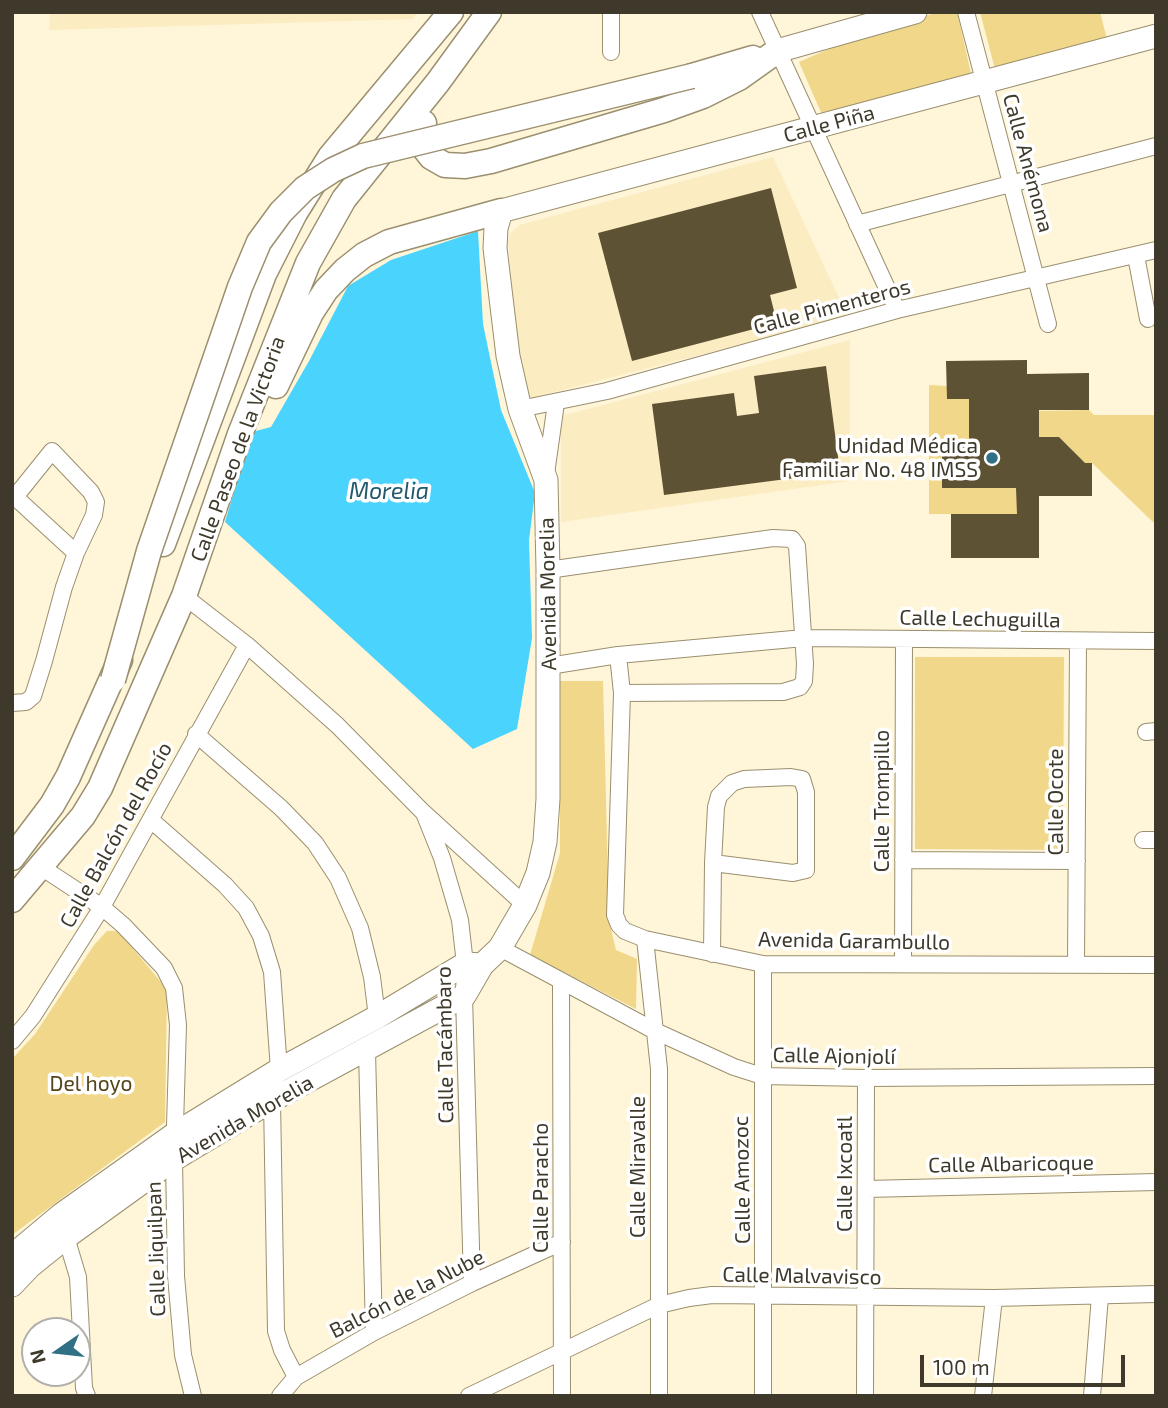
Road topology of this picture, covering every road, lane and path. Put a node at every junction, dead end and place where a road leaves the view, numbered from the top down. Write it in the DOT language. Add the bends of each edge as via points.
graph roads {
  1 [pos="452,12"];
  2 [pos="489,12"];
  3 [pos="611,12"];
  4 [pos="760,12"];
  5 [pos="915,12"];
  6 [pos="966,12"];
  7 [pos="1156,36"];
  8 [pos="778,51"];
  9 [pos="611,52"];
  10 [pos="438,82"];
  11 [pos="984,82"];
  12 [pos="813,128"];
  13 [pos="1156,146"];
  14 [pos="1012,185"];
  15 [pos="501,211"];
  16 [pos="857,224"];
  17 [pos="1156,250"];
  18 [pos="1136,256"];
  19 [pos="1037,279"];
  20 [pos="897,310"];
  21 [pos="1148,318"];
  22 [pos="1048,324"];
  23 [pos="556,403"];
  24 [pos="520,409"];
  25 [pos="240,434"];
  26 [pos="546,480"];
  27 [pos="13,496"];
  28 [pos="76,553"];
  29 [pos="548,570"];
  30 [pos="184,596"];
  31 [pos="804,638"];
  32 [pos="904,639"];
  33 [pos="1078,641"];
  34 [pos="1156,642"];
  35 [pos="247,645"];
  36 [pos="618,655"];
  37 [pos="549,666"];
  38 [pos="113,680"];
  39 [pos="622,693"];
  40 [pos="12,703"];
  41 [pos="196,734"];
  42 [pos="424,813"];
  43 [pos="150,820"];
  44 [pos="12,859"];
  45 [pos="903,860"];
  46 [pos="1077,861"];
  47 [pos="713,863"];
  48 [pos="41,867"];
  49 [pos="12,900"];
  50 [pos="525,905"];
  51 [pos="102,908"];
  52 [pos="645,939"];
  53 [pos="500,948"];
  54 [pos="712,954"];
  55 [pos="903,963"];
  56 [pos="763,964"];
  57 [pos="1076,964"];
  58 [pos="474,965"];
  59 [pos="1156,965"];
  60 [pos="561,981"];
  61 [pos="464,996"];
  62 [pos="377,1017"];
  63 [pos="655,1031"];
  64 [pos="12,1041"];
  65 [pos="367,1051"];
  66 [pos="279,1070"];
  67 [pos="762,1076"];
  68 [pos="1156,1076"];
  69 [pos="866,1078"];
  70 [pos="272,1101"];
  71 [pos="175,1134"];
  72 [pos="174,1159"];
  73 [pos="1156,1182"];
  74 [pos="867,1188"];
  75 [pos="66,1237"];
  76 [pos="562,1242"];
  77 [pos="12,1255"];
  78 [pos="472,1283"];
  79 [pos="12,1284"];
  80 [pos="1156,1294"];
  81 [pos="764,1296"];
  82 [pos="1100,1296"];
  83 [pos="866,1298"];
  84 [pos="994,1298"];
  85 [pos="659,1305"];
  86 [pos="374,1332"];
  87 [pos="562,1353"];
  88 [pos="296,1377"];
  89 [pos="81,1393"];
  90 [pos="193,1396"];
  91 [pos="280,1396"];
  92 [pos="469,1396"];
  93 [pos="562,1396"];
  94 [pos="659,1396"];
  95 [pos="763,1396"];
  96 [pos="865,1396"];
  97 [pos="984,1396"];
  98 [pos="1092,1396"];
  1 -- 38 [label="main road, Calle Paseo de la Victoria" via="330,157 264,274"];
  2 -- 10 [label="main road, Calle Paseo de la Victoria"];
  3 -- 9 [label="street"];
  4 -- 8 [label="street"];
  5 -- 8 [label="main road"];
  6 -- 11 [label="street, Calle Anémona"];
  7 -- 11 [label="main road, Calle Piña"];
  8 -- 10 [label="main road" via="703,96 465,166 445,165 424,148 422,130"];
  8 -- 12 [label="street"];
  8 -- 38 [label="main road, bridge" via="363,156 305,188 259,242 240,287 149,551"];
  10 -- 25 [label="main road, Calle Paseo de la Victoria" via="344,199 308,263"];
  11 -- 12 [label="main road, Calle Piña"];
  11 -- 14 [label="street, Calle Anémona"];
  12 -- 15 [label="main road, Calle Piña"];
  12 -- 16 [label="street"];
  13 -- 14 [label="street"];
  14 -- 16 [label="street"];
  14 -- 19 [label="street, Calle Anémona"];
  15 -- 24 [label="main road, Avenida Morelia" via="495,248 508,356"];
  15 -- 25 [label="main road" via="389,242 345,270 326,290 269,398"];
  16 -- 20 [label="street"];
  17 -- 18 [label="street, Calle Pimenteros"];
  18 -- 19 [label="street, Calle Pimenteros"];
  18 -- 21 [label="street"];
  19 -- 20 [label="street, Calle Pimenteros"];
  19 -- 22 [label="street, Calle Anémona"];
  20 -- 23 [label="street, Calle Pimenteros"];
  23 -- 24 [label="street, Calle Pimenteros"];
  23 -- 26 [label="street"];
  24 -- 26 [label="main road, Avenida Morelia"];
  25 -- 30 [label="main road, Calle Paseo de la Victoria"];
  26 -- 29 [label="main road, Avenida Morelia"];
  27 -- 28 [label="street"];
  27 -- 28 [label="street" via="52,451 96,502"];
  28 -- 40 [label="street" via="33,696"];
  29 -- 31 [label="street" via="792,539 797,546"];
  29 -- 37 [label="main road, Avenida Morelia"];
  30 -- 35 [label="street, Calle Tacámbaro"];
  30 -- 48 [label="main road, Calle Paseo de la Victoria" via="100,788"];
  31 -- 32 [label="street, Calle Lechuguilla"];
  31 -- 36 [label="street, Calle Lechuguilla"];
  31 -- 39 [label="street" via="804,681 793,690"];
  32 -- 33 [label="street, Calle Lechuguilla"];
  32 -- 45 [label="street, Calle Trompillo"];
  33 -- 34 [label="street, Calle Lechuguilla"];
  33 -- 46 [label="street, Calle Ocote"];
  35 -- 41 [label="street, Calle Balcón del Rocío"];
  35 -- 42 [label="street, Calle Tacámbaro" via="337,725"];
  36 -- 37 [label="street, Calle Lechuguilla"];
  36 -- 39 [label="street, Avenida Garambullo"];
  37 -- 50 [label="main road, Avenida Morelia" via="545,842"];
  38 -- 44 [label="main road, Calle Paseo de la Victoria" via="68,777"];
  39 -- 52 [label="street, Avenida Garambullo" via="615,915 625,931"];
  41 -- 43 [label="street, Calle Balcón del Rocío"];
  41 -- 62 [label="street" via="316,843 338,877 360,928"];
  42 -- 50 [label="street, Calle Tacámbaro"];
  42 -- 58 [label="street, Calle Tacámbaro"];
  43 -- 51 [label="street, Calle Balcón del Rocío"];
  43 -- 66 [label="street" via="225,885 246,908 261,936 272,972"];
  45 -- 46 [label="street"];
  45 -- 55 [label="street, Calle Trompillo"];
  46 -- 57 [label="street, Calle Ocote"];
  47 -- 47 [label="street" via="716,807 724,789 744,779 802,779 806,870 793,873"];
  47 -- 54 [label="street"];
  48 -- 49 [label="main road, Calle Paseo de la Victoria"];
  48 -- 51 [label="street, Calle Jiquilpan"];
  50 -- 53 [label="main road, Avenida Morelia"];
  51 -- 64 [label="street, Calle Balcón del Rocío"];
  51 -- 71 [label="street, Calle Jiquilpan" via="164,968 174,988 178,1025"];
  52 -- 54 [label="street, Avenida Garambullo"];
  52 -- 63 [label="street, Calle Miravalle"];
  53 -- 58 [label="main road, Avenida Morelia"];
  53 -- 60 [label="street, Calle Ajonjolí"];
  54 -- 56 [label="street, Avenida Garambullo"];
  55 -- 56 [label="street, Avenida Garambullo"];
  55 -- 57 [label="street, Avenida Garambullo"];
  56 -- 67 [label="street, Calle Amozoc"];
  57 -- 59 [label="street, Avenida Garambullo"];
  58 -- 61 [label="main road, Avenida Morelia"];
  58 -- 62 [label="main road, Avenida Morelia"];
  60 -- 63 [label="street, Calle Ajonjolí"];
  60 -- 76 [label="street, Calle Paracho"];
  61 -- 65 [label="main road, Avenida Morelia"];
  61 -- 78 [label="street, Calle Tacámbaro"];
  62 -- 66 [label="main road, Avenida Morelia"];
  63 -- 67 [label="street, Calle Ajonjolí"];
  63 -- 85 [label="street, Calle Miravalle"];
  65 -- 70 [label="main road, Avenida Morelia"];
  65 -- 86 [label="street"];
  66 -- 71 [label="main road, Avenida Morelia"];
  67 -- 69 [label="street, Calle Ajonjolí"];
  67 -- 81 [label="street, Calle Amozoc"];
  68 -- 69 [label="street, Calle Ajonjolí"];
  69 -- 74 [label="street, Calle Ixcoatl"];
  70 -- 72 [label="main road, Avenida Morelia"];
  70 -- 88 [label="street" via="276,1331"];
  71 -- 72 [label="street, Calle Jiquilpan"];
  71 -- 77 [label="main road, Avenida Morelia"];
  72 -- 75 [label="main road, Avenida Morelia"];
  72 -- 90 [label="street, Calle Jiquilpan" via="179,1321"];
  73 -- 74 [label="street, Calle Albaricoque"];
  74 -- 83 [label="street, Calle Ixcoatl"];
  75 -- 79 [label="main road, Avenida Morelia"];
  75 -- 89 [label="street" via="78,1277"];
  76 -- 78 [label="street, Balcón de la Nube"];
  76 -- 87 [label="street, Calle Paracho"];
  78 -- 86 [label="street, Balcón de la Nube"];
  80 -- 82 [label="street, Calle Malvavisco"];
  81 -- 83 [label="street, Calle Malvavisco"];
  81 -- 85 [label="street, Calle Malvavisco" via="712,1295"];
  81 -- 95 [label="street, Calle Amozoc"];
  82 -- 84 [label="street, Calle Malvavisco"];
  82 -- 98 [label="street"];
  83 -- 84 [label="street, Calle Malvavisco"];
  83 -- 96 [label="street, Calle Ixcoatl"];
  84 -- 97 [label="street"];
  85 -- 87 [label="street, Calle Malvavisco"];
  85 -- 94 [label="street, Calle Miravalle"];
  86 -- 88 [label="street, Balcón de la Nube"];
  87 -- 92 [label="street, Calle Malvavisco"];
  87 -- 93 [label="street, Calle Paracho"];
  88 -- 91 [label="street, Balcón de la Nube"];
}
